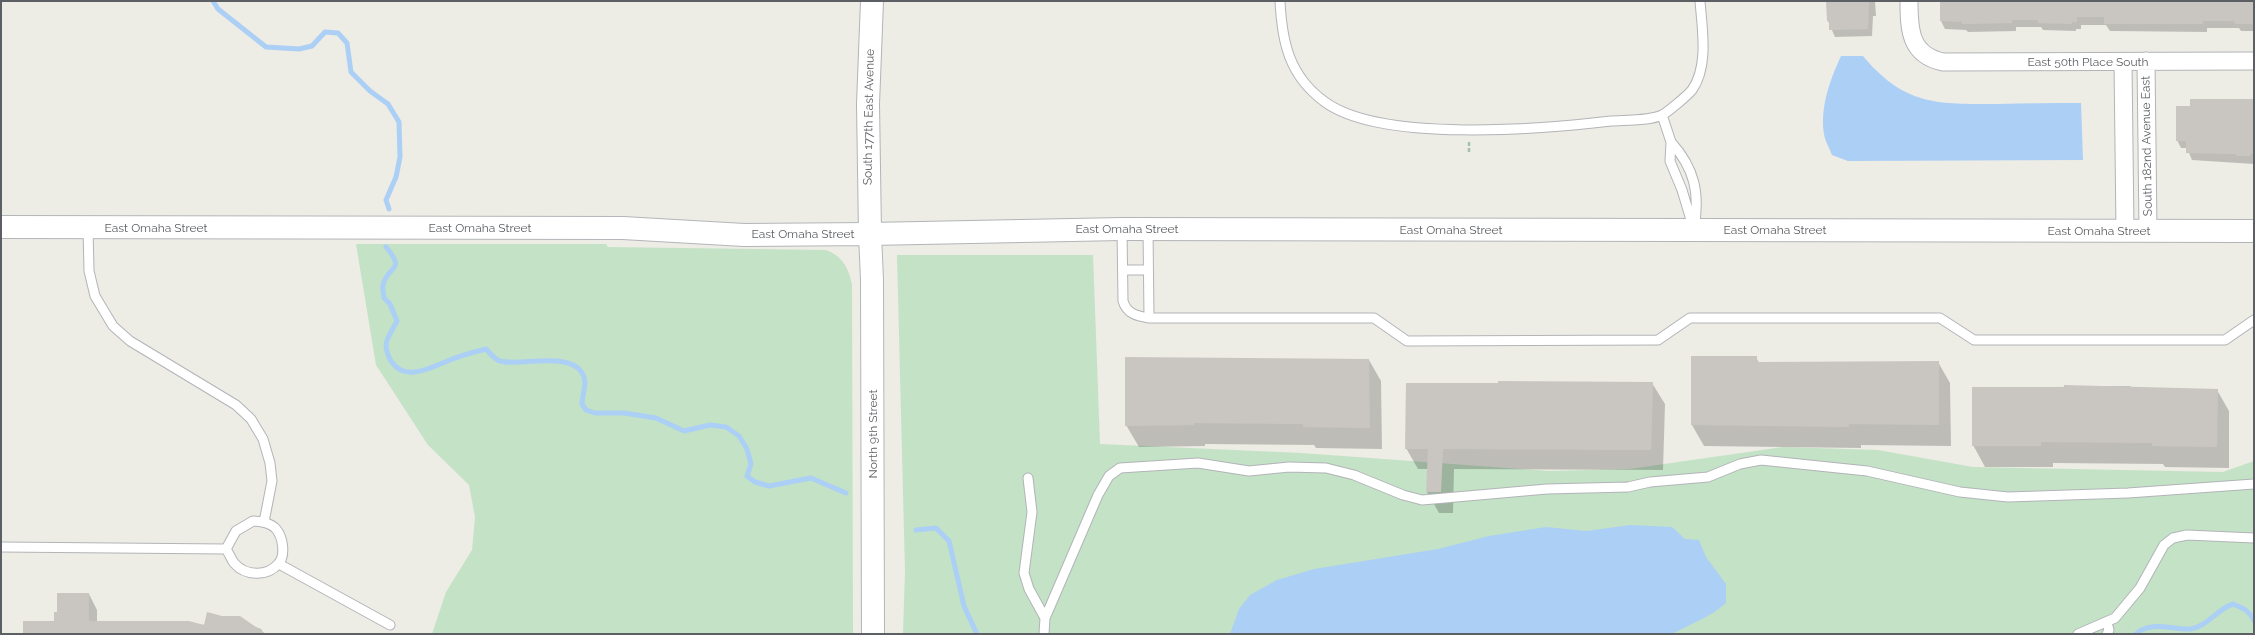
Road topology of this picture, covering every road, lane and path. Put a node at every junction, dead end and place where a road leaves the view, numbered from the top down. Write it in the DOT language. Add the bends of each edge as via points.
graph roads {
  1 [pos="872,1"];
  2 [pos="1280,1"];
  3 [pos="1700,1"];
  4 [pos="1909,1"];
  5 [pos="2254,61"];
  6 [pos="2123,62"];
  7 [pos="2146,62"];
  8 [pos="1662,115"];
  9 [pos="1671,142"];
  10 [pos="1,227"];
  11 [pos="88,228"];
  12 [pos="1122,229"];
  13 [pos="1148,229"];
  14 [pos="1694,230"];
  15 [pos="2125,231"];
  16 [pos="2148,231"];
  17 [pos="2254,231"];
  18 [pos="870,234"];
  19 [pos="1123,270"];
  20 [pos="1148,270"];
  21 [pos="1149,318"];
  22 [pos="2254,320"];
  23 [pos="1028,478"];
  24 [pos="2254,484"];
  25 [pos="264,522"];
  26 [pos="2254,538"];
  27 [pos="1,547"];
  28 [pos="226,549"];
  29 [pos="279,564"];
  30 [pos="1045,618"];
  31 [pos="2107,623"];
  32 [pos="390,625"];
  33 [pos="873,634"];
  34 [pos="1044,634"];
  35 [pos="2078,634"];
  36 [pos="2107,634"];
  1 -- 18 [label="street, South 177th East Avenue" via="868,104"];
  2 -- 8 [label="lane" via="1282,32 1292,65 1300,77 1326,103 1358,118 1440,129 1524,129"];
  3 -- 8 [label="lane" via="1702,66 1692,90"];
  4 -- 6 [label="street, East 50th Place South" via="1911,34 1924,54 1934,60"];
  5 -- 7 [label="street, East 50th Place South"];
  6 -- 7 [label="street, East 50th Place South"];
  6 -- 15 [label="street, South 182nd Avenue East"];
  7 -- 16 [label="street, South 182nd Avenue East"];
  8 -- 9 [label="lane"];
  9 -- 14 [label="lane" via="1670,161"];
  9 -- 14 [label="lane" via="1684,156 1696,187 1698,205"];
  10 -- 11 [label="street, East Omaha Street"];
  11 -- 18 [label="street, East Omaha Street" via="623,228 744,235"];
  11 -- 25 [label="lane" via="89,270 95,296 114,326 130,341 236,405 251,419 263,439 272,481"];
  12 -- 13 [label="street, East Omaha Street"];
  12 -- 18 [label="street, East Omaha Street"];
  12 -- 19 [label="lane"];
  13 -- 14 [label="street, East Omaha Street"];
  13 -- 20 [label="lane"];
  14 -- 15 [label="street, East Omaha Street"];
  15 -- 16 [label="street, East Omaha Street"];
  16 -- 17 [label="street, East Omaha Street"];
  18 -- 33 [label="street, North 9th Street"];
  19 -- 20 [label="lane"];
  19 -- 21 [label="lane" via="1125,307 1133,315"];
  20 -- 21 [label="lane"];
  21 -- 22 [label="lane" via="1374,318 1407,341 1658,340 1690,318 1940,318 1974,340 2225,340"];
  23 -- 30 [label="lane" via="1032,512 1024,573 1029,589"];
  24 -- 30 [label="lane" via="2128,493 2008,497 1960,492 1867,471 1761,460 1740,464 1708,477 1650,482 1628,487 1548,489 1422,500 1403,496 1354,475 1326,468 1289,467 1249,471 1198,463 1120,468 1109,476 1098,495"];
  25 -- 28 [label="lane" via="253,521 244,525 231,538"];
  25 -- 29 [label="lane" via="276,529 281,539 283,552"];
  26 -- 31 [label="lane" via="2179,535 2168,540 2130,602"];
  27 -- 28 [label="lane"];
  28 -- 29 [label="lane" via="233,562 246,572 257,574 270,571"];
  29 -- 32 [label="lane"];
  30 -- 34 [label="lane"];
  31 -- 35 [label="lane"];
  31 -- 36 [label="lane"];
}
